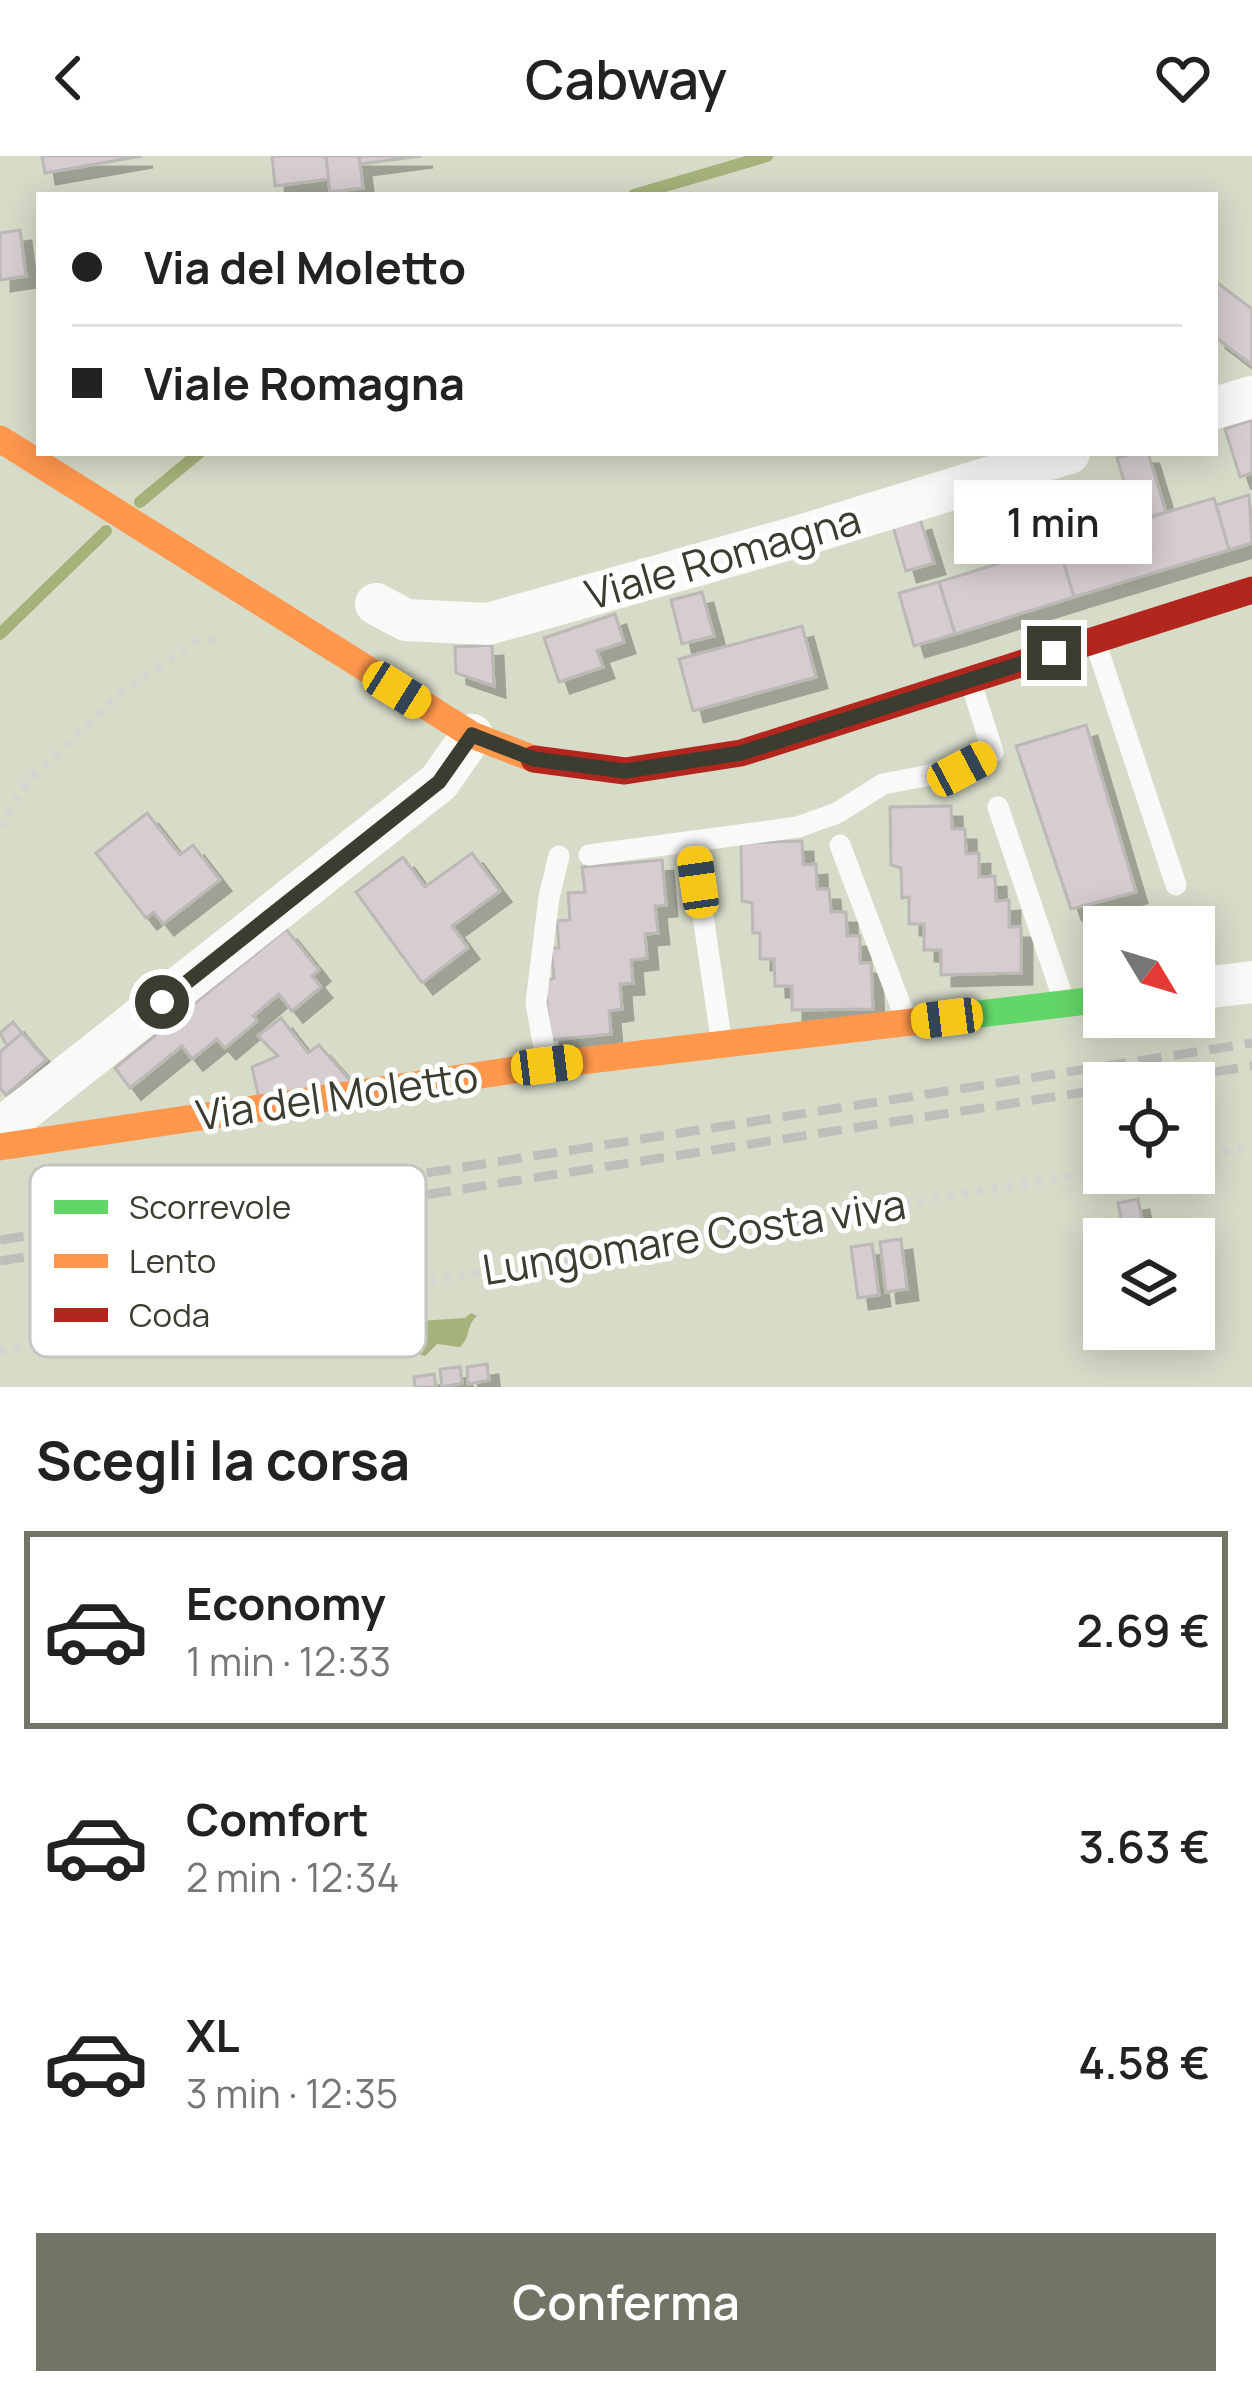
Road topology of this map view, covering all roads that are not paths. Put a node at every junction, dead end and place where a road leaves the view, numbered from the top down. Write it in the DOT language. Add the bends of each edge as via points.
graph roads {
  1 [pos="1252,398"];
  2 [pos="1218,407"];
  3 [pos="0,440"];
  4 [pos="1059,456"];
  5 [pos="1252,590"];
  6 [pos="376,604"];
  7 [pos="1095,640"];
  8 [pos="970,679"];
  9 [pos="454,725"];
  10 [pos="998,807"];
  11 [pos="692,841"];
  12 [pos="840,844"];
  13 [pos="589,855"];
  14 [pos="559,856"];
  15 [pos="1176,885"];
  16 [pos="1252,982"];
  17 [pos="1215,986"];
  18 [pos="1083,1002"];
  19 [pos="1065,1004"];
  20 [pos="908,1023"];
  21 [pos="722,1044"];
  22 [pos="547,1065"];
  23 [pos="0,1130"];
  24 [pos="0,1147"];
  1 -- 2 [label="street"];
  3 -- 9 [label="main road"];
  4 -- 6 [label="street, Viale Romagna" via="488,624 406,620"];
  5 -- 7 [label="main road"];
  7 -- 8 [label="main road"];
  7 -- 15 [label="lane"];
  8 -- 9 [label="main road" via="741,753 625,771 534,759"];
  8 -- 11 [label="lane" via="993,752 962,769 883,784 798,827"];
  9 -- 23 [label="street" via="439,782"];
  10 -- 19 [label="lane"];
  11 -- 13 [label="lane"];
  11 -- 21 [label="lane"];
  12 -- 20 [label="lane"];
  14 -- 22 [label="lane" via="536,1003"];
  16 -- 17 [label="street"];
  18 -- 19 [label="main road, Via del Moletto"];
  19 -- 20 [label="main road, Via del Moletto"];
  20 -- 21 [label="main road, Via del Moletto"];
  21 -- 22 [label="main road, Via del Moletto"];
  22 -- 24 [label="main road, Via del Moletto"];
}
